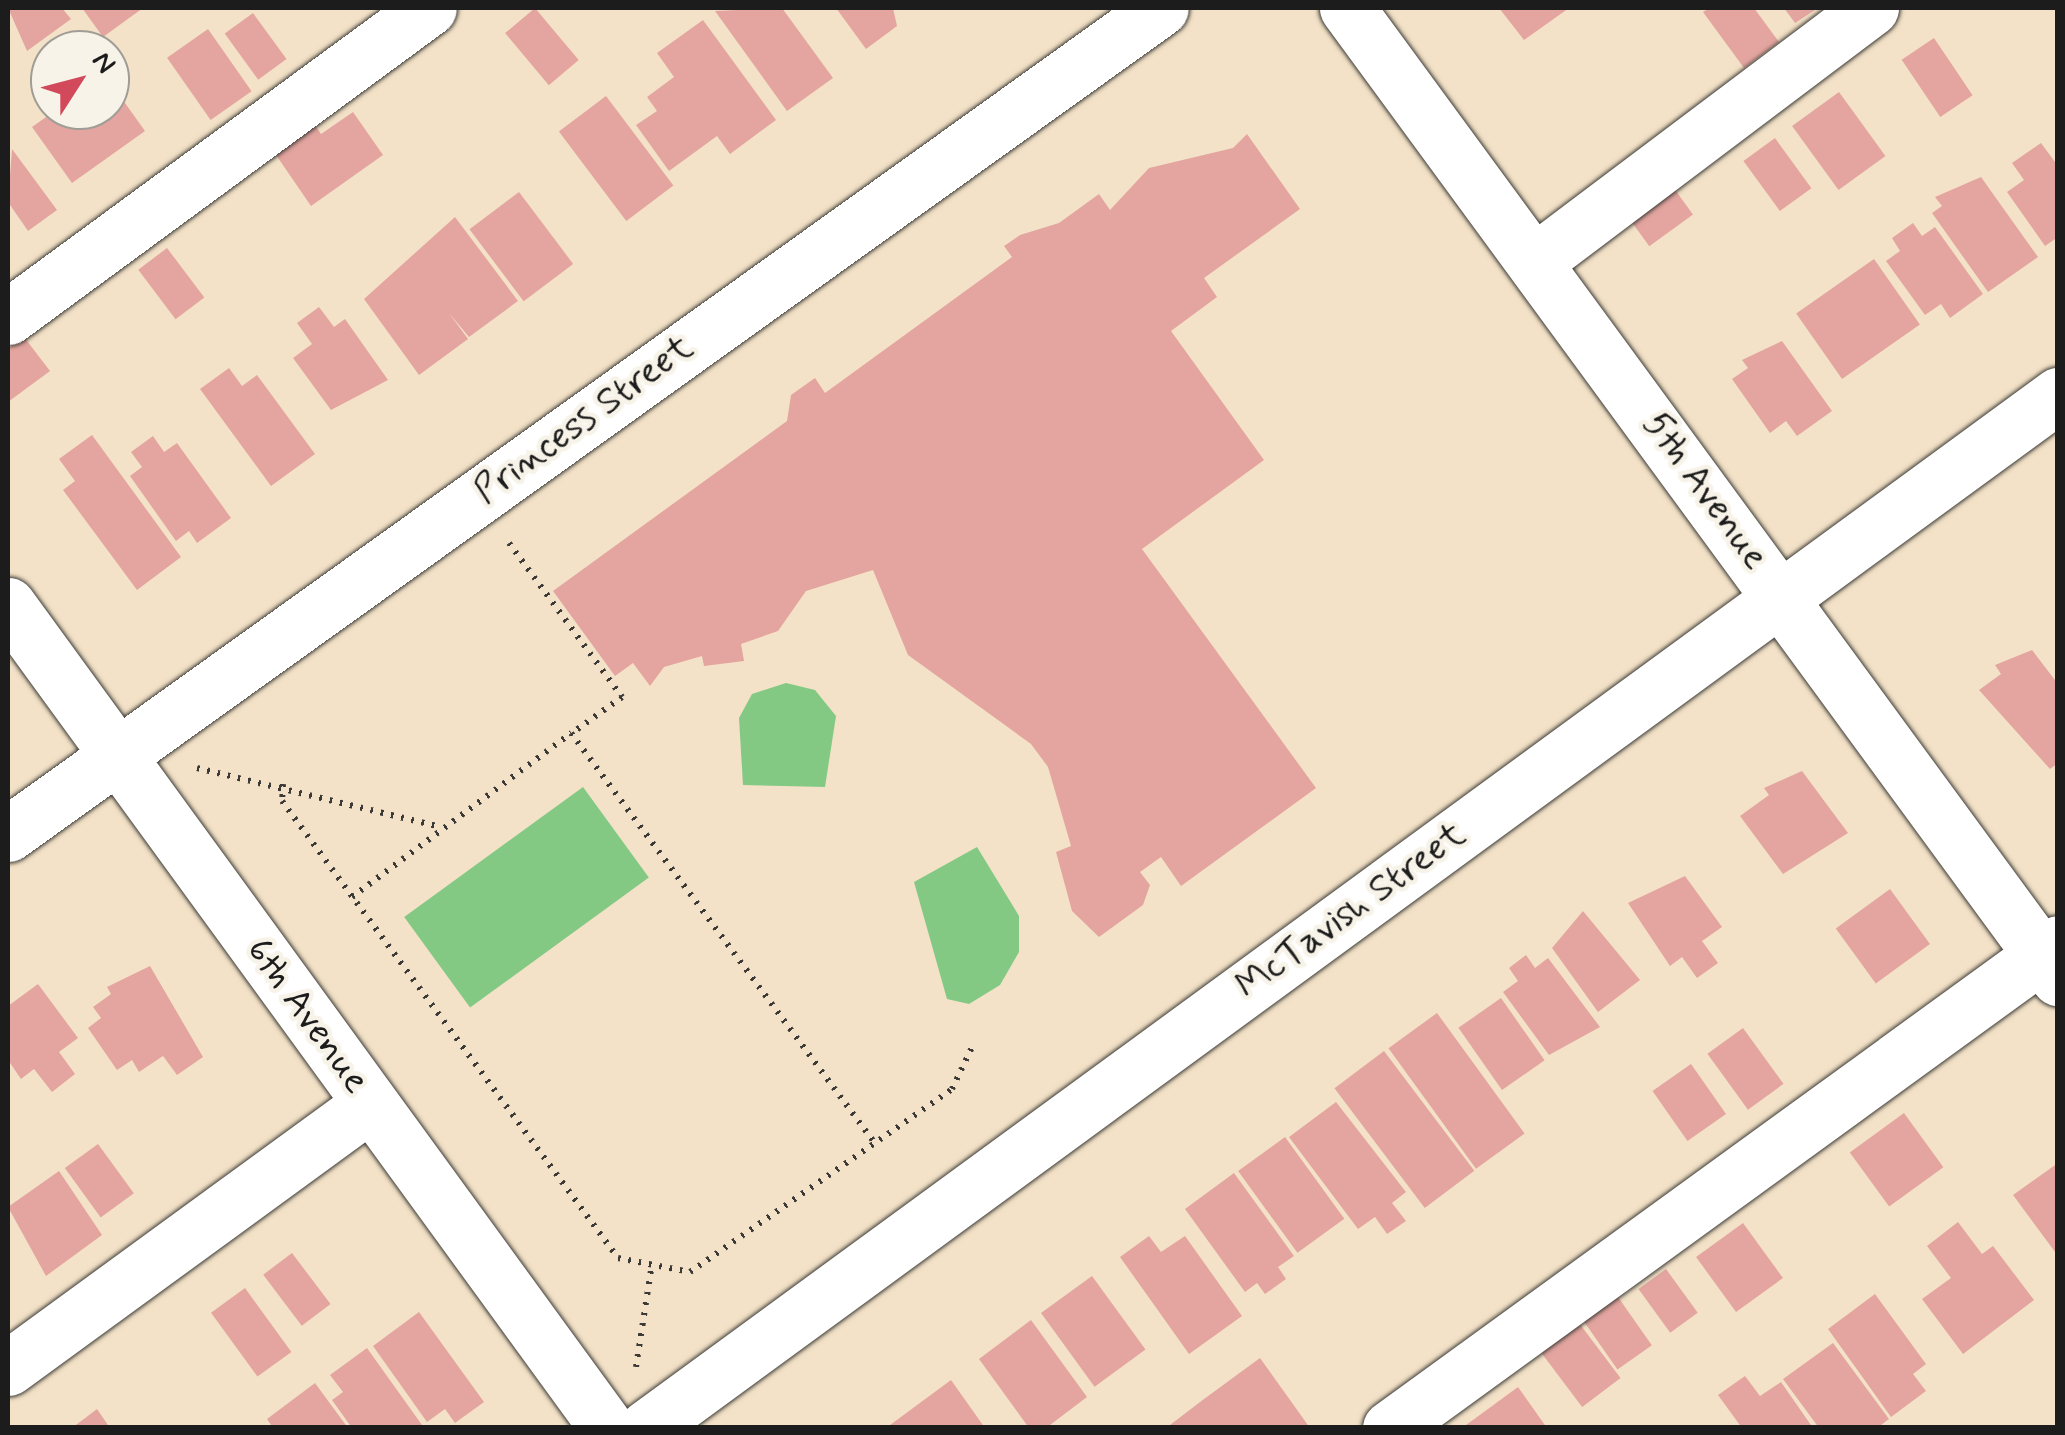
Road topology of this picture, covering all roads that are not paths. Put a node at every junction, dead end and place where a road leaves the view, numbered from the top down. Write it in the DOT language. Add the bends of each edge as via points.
graph roads {
  1 [pos="430,8"];
  2 [pos="1161,8"];
  3 [pos="1347,8"];
  4 [pos="1871,8"];
  5 [pos="1538,259"];
  6 [pos="8,317"];
  7 [pos="2058,395"];
  8 [pos="1781,597"];
  9 [pos="8,605"];
  10 [pos="117,755"];
  11 [pos="8,834"];
  12 [pos="2052,958"];
  13 [pos="370,1104"];
  14 [pos="8,1368"];
  15 [pos="640,1402"];
  16 [pos="607,1428"];
  17 [pos="1390,1428"];
  1 -- 6 [label="street"];
  2 -- 10 [label="street, Princess Street"];
  3 -- 5 [label="street, 5th Avenue"];
  4 -- 5 [label="street"];
  5 -- 8 [label="street, 5th Avenue"];
  7 -- 8 [label="street, McTavish Street"];
  8 -- 12 [label="street, 5th Avenue"];
  8 -- 15 [label="street, McTavish Street"];
  9 -- 10 [label="street, 6th Avenue"];
  10 -- 11 [label="street, Princess Street"];
  10 -- 13 [label="street, 6th Avenue"];
  12 -- 17 [label="street"];
  13 -- 14 [label="street"];
  13 -- 16 [label="street, 6th Avenue"];
}
